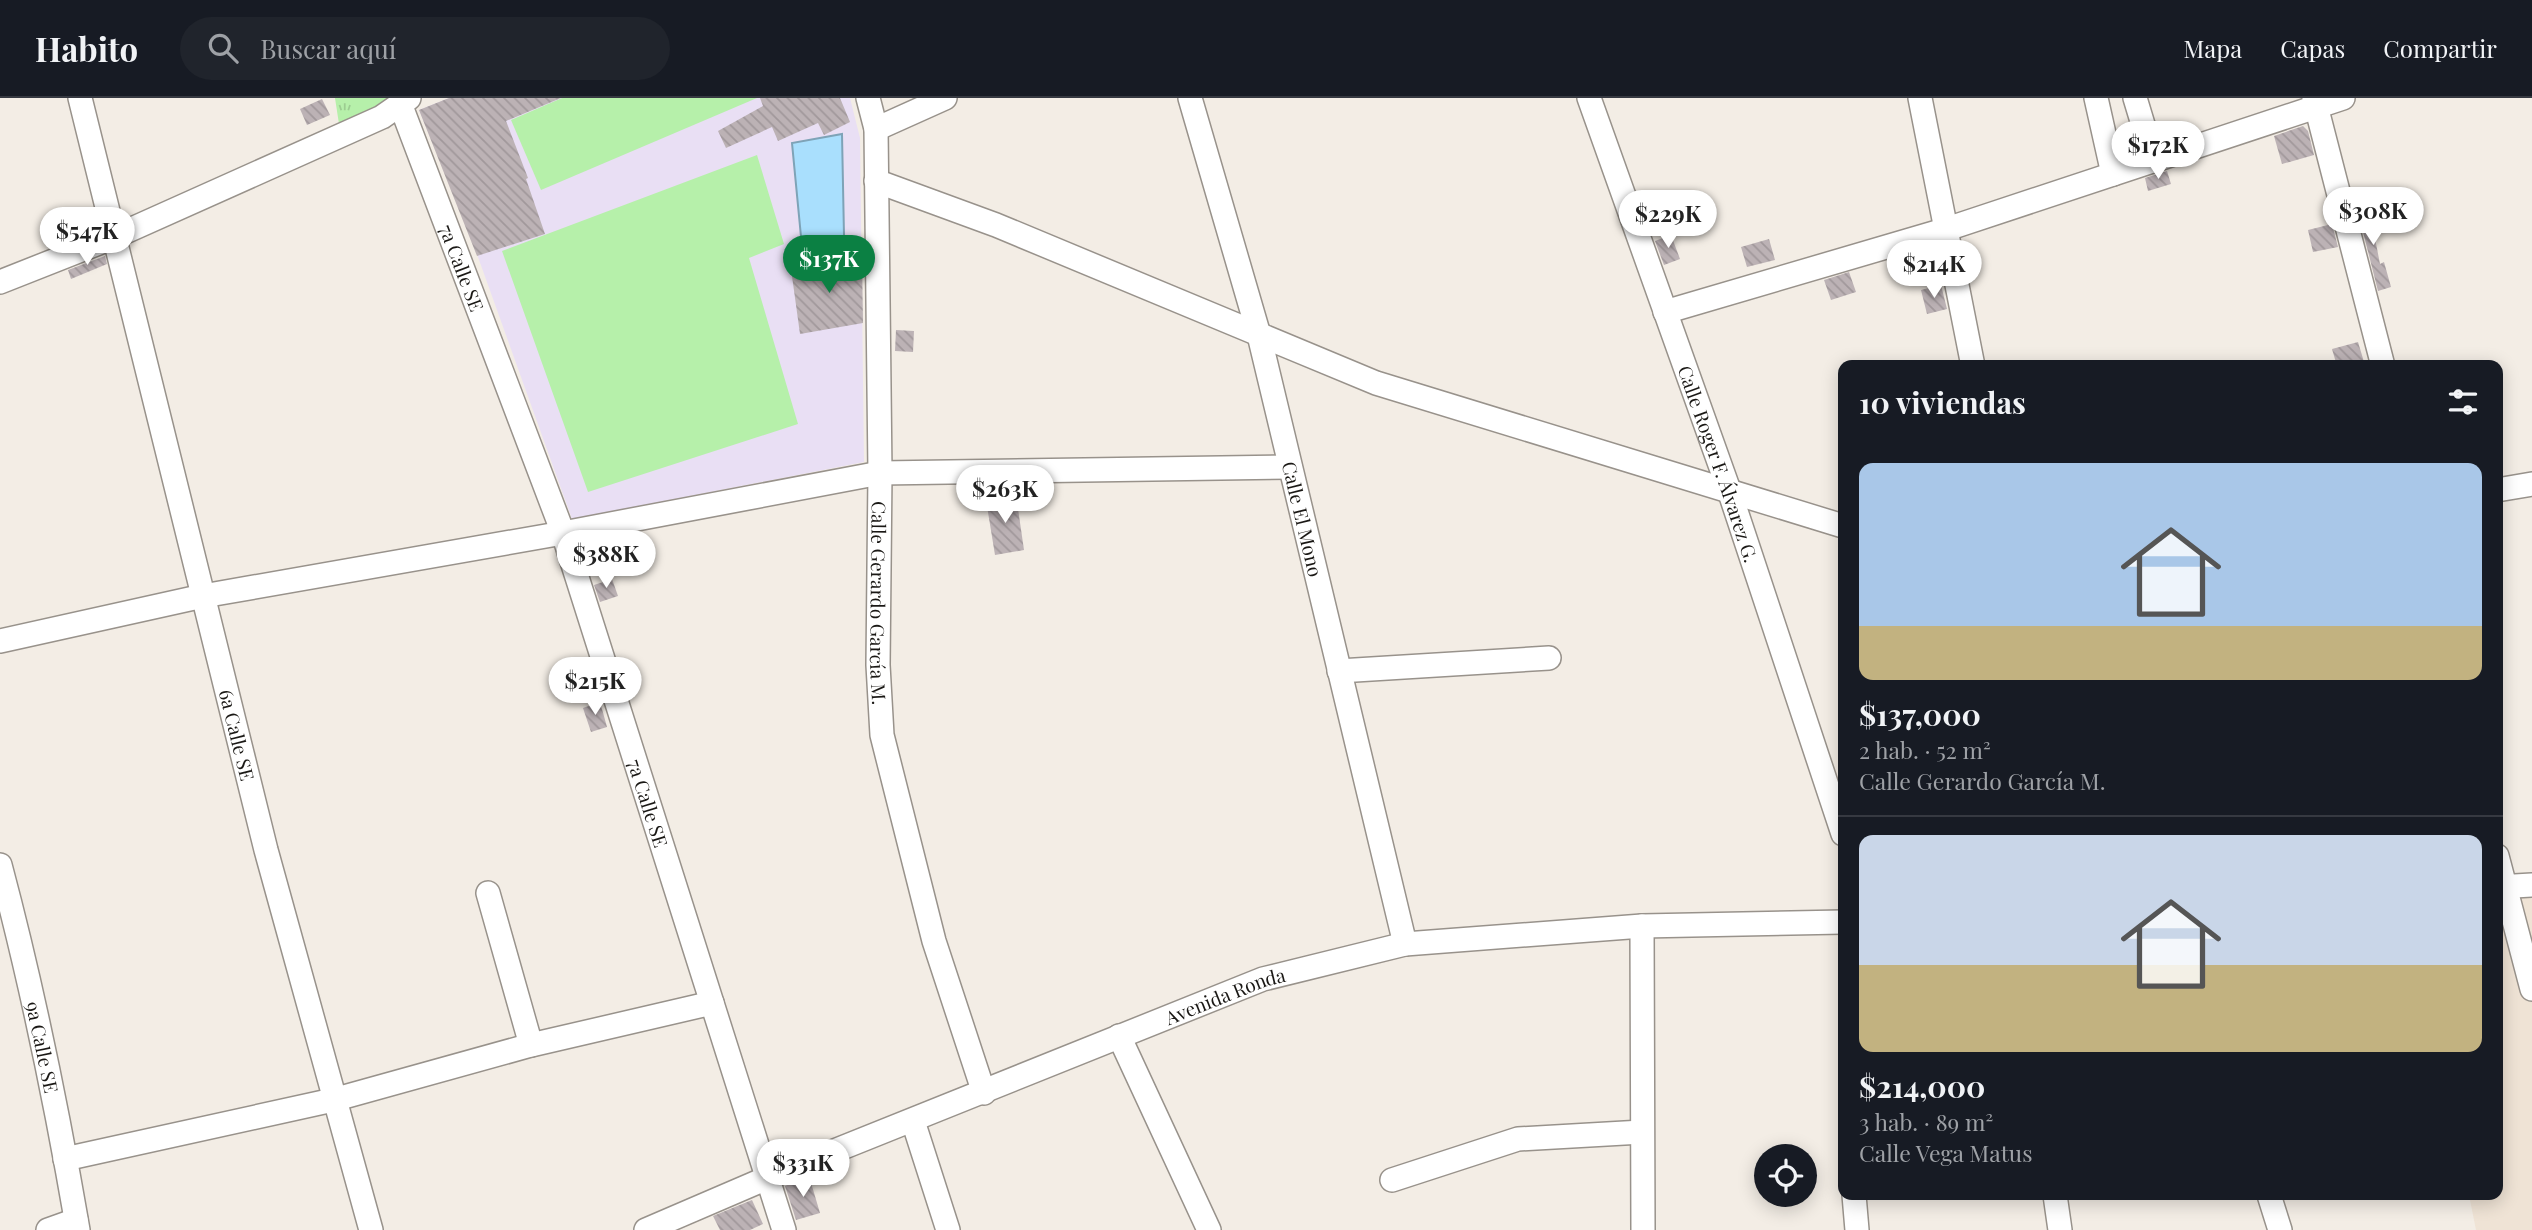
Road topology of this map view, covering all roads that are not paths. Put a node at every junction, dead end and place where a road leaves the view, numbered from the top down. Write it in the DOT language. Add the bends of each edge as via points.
graph roads {
  1 [pos="80,98"];
  2 [pos="868,98"];
  3 [pos="945,98"];
  4 [pos="1189,98"];
  5 [pos="1590,98"];
  6 [pos="1920,98"];
  7 [pos="2096,98"];
  8 [pos="2135,98"];
  9 [pos="2343,98"];
  10 [pos="405,102"];
  11 [pos="2315,103"];
  12 [pos="876,129"];
  13 [pos="2154,161"];
  14 [pos="2113,174"];
  15 [pos="876,181"];
  16 [pos="1944,230"];
  17 [pos="114,237"];
  18 [pos="0,282"];
  19 [pos="1665,312"];
  20 [pos="1259,335"];
  21 [pos="1972,360"];
  22 [pos="2381,360"];
  23 [pos="1290,467"];
  24 [pos="880,473"];
  25 [pos="2532,484"];
  26 [pos="2503,489"];
  27 [pos="1729,490"];
  28 [pos="1838,524"];
  29 [pos="564,533"];
  30 [pos="203,596"];
  31 [pos="0,640"];
  32 [pos="1549,657"];
  33 [pos="1339,671"];
  34 [pos="1838,819"];
  35 [pos="0,865"];
  36 [pos="2532,886"];
  37 [pos="2503,887"];
  38 [pos="488,893"];
  39 [pos="2503,894"];
  40 [pos="1838,922"];
  41 [pos="1642,926"];
  42 [pos="8,934"];
  43 [pos="1405,944"];
  44 [pos="2532,989"];
  45 [pos="712,1003"];
  46 [pos="1119,1035"];
  47 [pos="531,1045"];
  48 [pos="984,1093"];
  49 [pos="333,1100"];
  50 [pos="913,1121"];
  51 [pos="1642,1132"];
  52 [pos="65,1159"];
  53 [pos="767,1178"];
  54 [pos="1392,1180"];
  55 [pos="1854,1200"];
  56 [pos="2056,1200"];
  57 [pos="2271,1200"];
  58 [pos="77,1225"];
  59 [pos="48,1230"];
  60 [pos="371,1230"];
  61 [pos="646,1230"];
  62 [pos="783,1230"];
  63 [pos="948,1230"];
  64 [pos="1209,1230"];
  65 [pos="1643,1230"];
  66 [pos="1857,1230"];
  67 [pos="2060,1230"];
  68 [pos="2280,1230"];
  1 -- 17 [label="street, 6a Calle SE"];
  2 -- 12 [label="street, Calle Gerardo García M."];
  3 -- 12 [label="street"];
  4 -- 20 [label="street, Calle El Mono"];
  5 -- 19 [label="street, Calle Roger F. Álvarez G."];
  6 -- 16 [label="street"];
  7 -- 14 [label="street"];
  8 -- 13 [label="street"];
  9 -- 11 [label="street"];
  10 -- 17 [label="street" via="382,117"];
  10 -- 29 [label="street, 7a Calle SE"];
  11 -- 13 [label="street"];
  11 -- 22 [label="street"];
  12 -- 15 [label="street, Calle Gerardo García M."];
  13 -- 14 [label="street"];
  14 -- 16 [label="street"];
  15 -- 20 [label="street" via="996,225"];
  15 -- 24 [label="street, Calle Gerardo García M."];
  16 -- 19 [label="street"];
  16 -- 21 [label="street"];
  17 -- 18 [label="street"];
  17 -- 30 [label="street, 6a Calle SE"];
  19 -- 27 [label="street, Calle Roger F. Álvarez G."];
  20 -- 23 [label="street, Calle El Mono"];
  20 -- 27 [label="street" via="1376,383"];
  23 -- 24 [label="street"];
  23 -- 33 [label="street, Calle El Mono"];
  24 -- 29 [label="street"];
  24 -- 48 [label="street, Calle Gerardo García M." via="882,735 934,941"];
  25 -- 26 [label="street"];
  27 -- 28 [label="street"];
  27 -- 34 [label="street, Calle Roger F. Álvarez G."];
  29 -- 30 [label="street"];
  29 -- 45 [label="street, 7a Calle SE"];
  30 -- 31 [label="street"];
  30 -- 49 [label="street, 6a Calle SE"];
  32 -- 33 [label="street"];
  33 -- 43 [label="street, Calle El Mono"];
  35 -- 42 [label="street, 9a Calle SE"];
  36 -- 37 [label="street"];
  38 -- 47 [label="street"];
  39 -- 44 [label="street"];
  40 -- 41 [label="street, Avenida Ronda"];
  41 -- 43 [label="street, Avenida Ronda"];
  41 -- 51 [label="street"];
  42 -- 52 [label="street, 9a Calle SE"];
  43 -- 46 [label="street, Avenida Ronda" via="1263,979"];
  45 -- 47 [label="street"];
  45 -- 53 [label="street, 7a Calle SE"];
  46 -- 48 [label="street, Avenida Ronda"];
  46 -- 64 [label="street"];
  47 -- 49 [label="street"];
  48 -- 50 [label="street, Avenida Ronda"];
  49 -- 52 [label="street"];
  49 -- 60 [label="street, 6a Calle SE"];
  50 -- 53 [label="street, Avenida Ronda"];
  50 -- 63 [label="street"];
  51 -- 54 [label="street" via="1518,1139"];
  51 -- 65 [label="street"];
  52 -- 58 [label="street, 9a Calle SE"];
  53 -- 61 [label="street, Avenida Ronda"];
  53 -- 62 [label="street, 7a Calle SE"];
  55 -- 66 [label="street"];
  56 -- 67 [label="street"];
  57 -- 68 [label="street"];
  58 -- 59 [label="street"];
}
